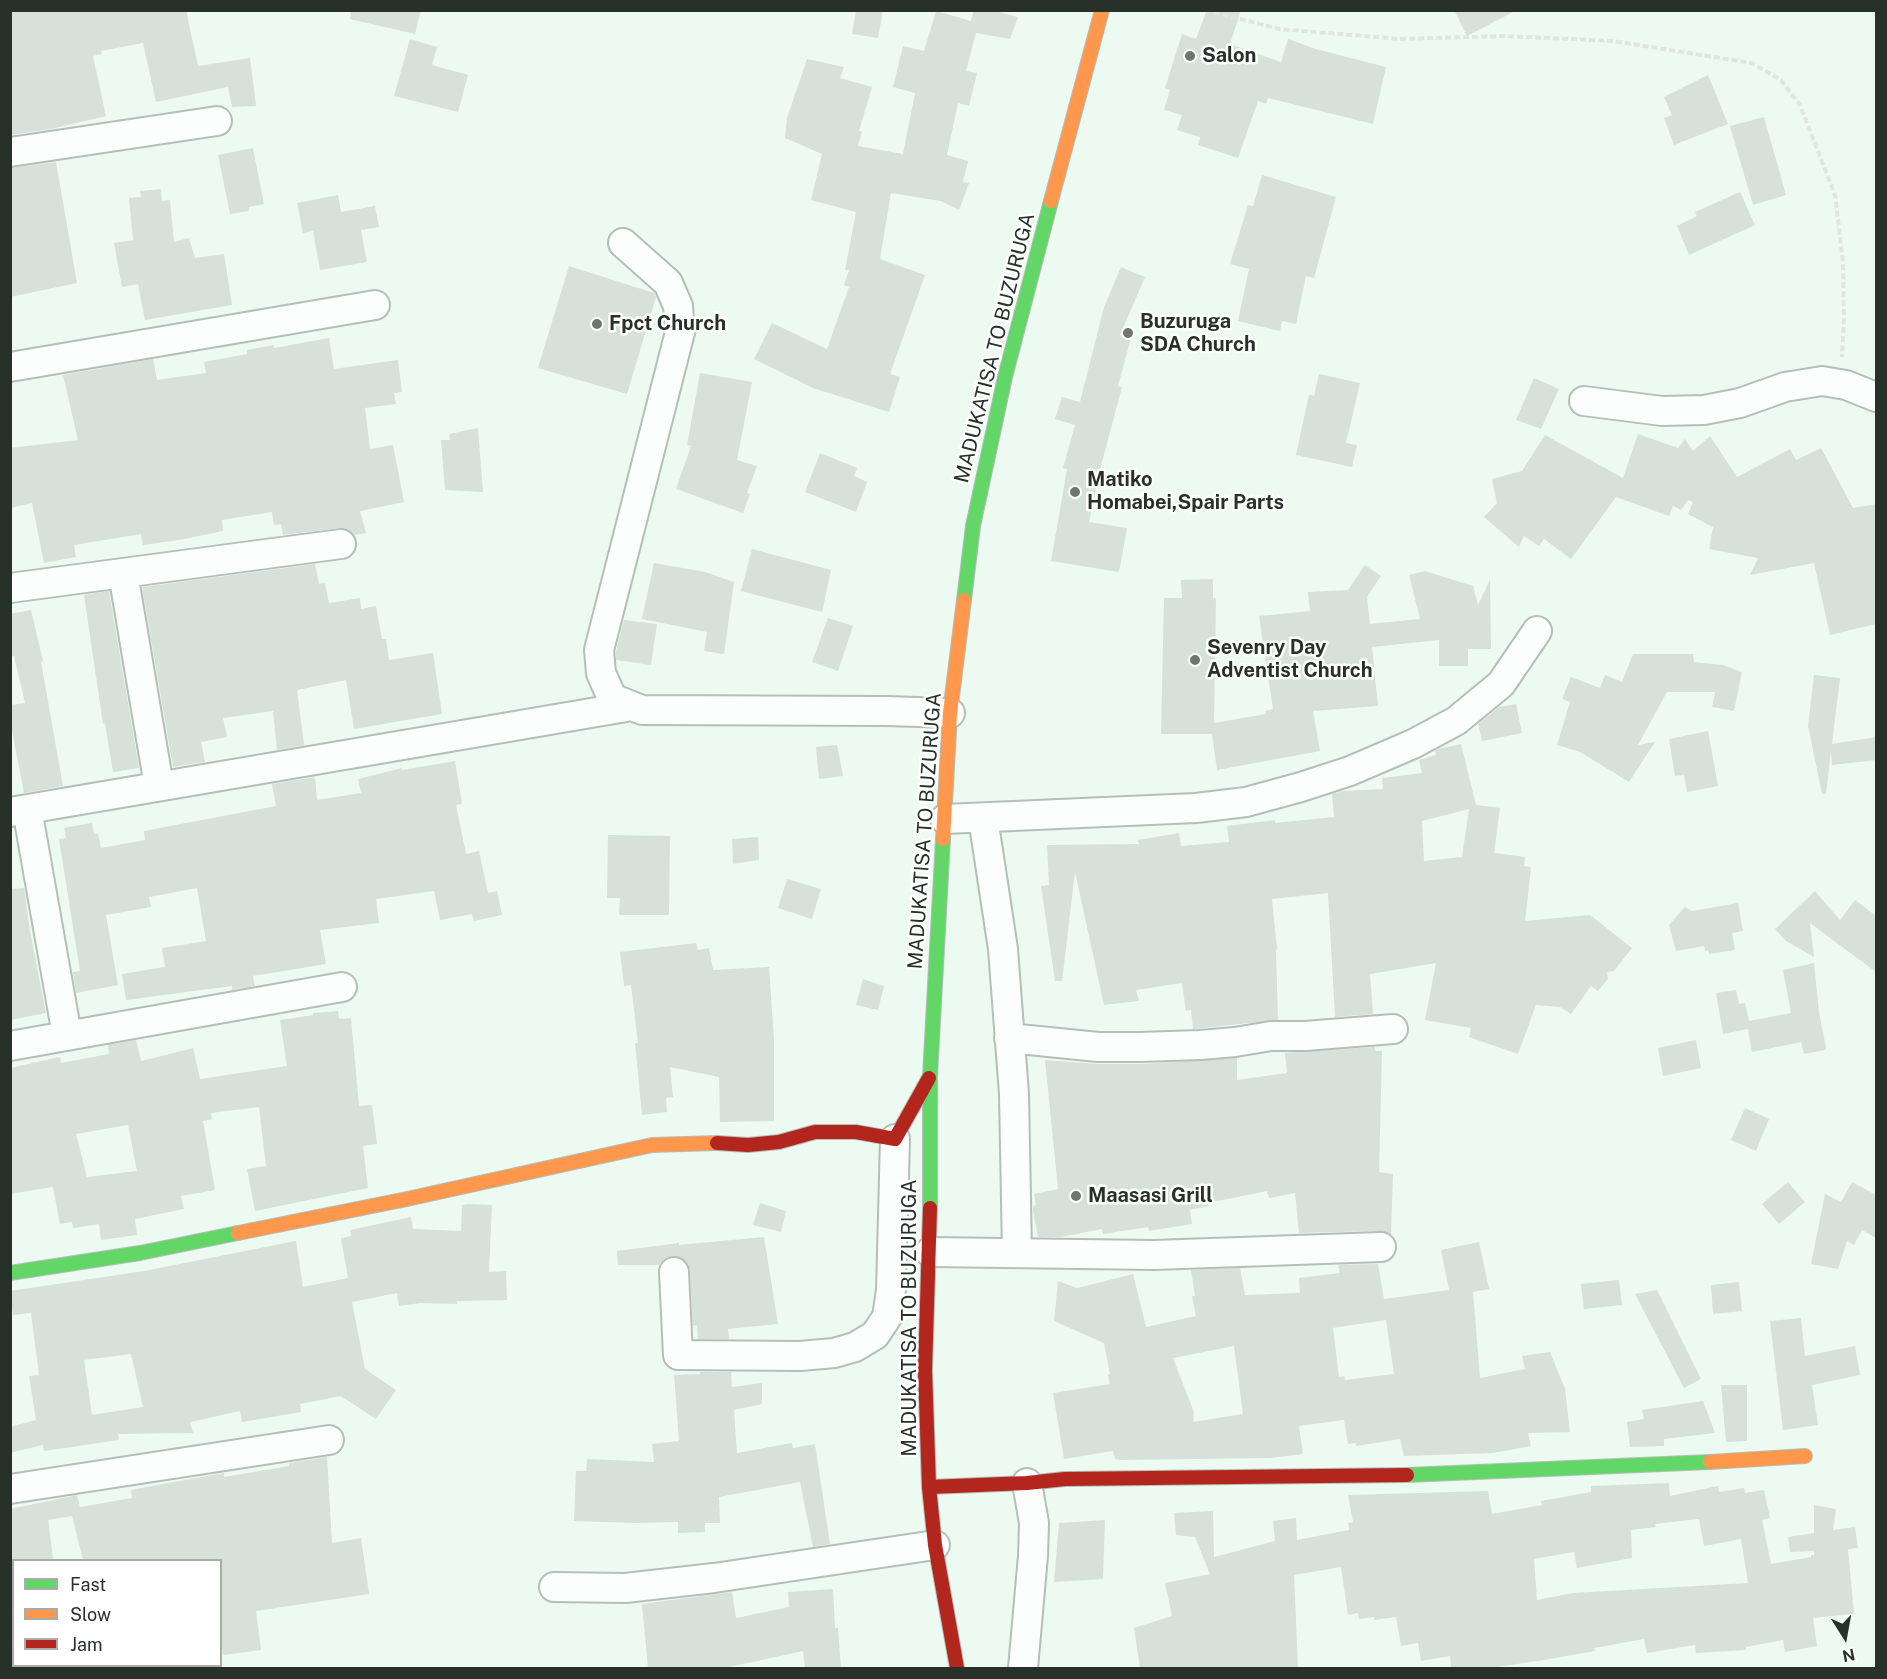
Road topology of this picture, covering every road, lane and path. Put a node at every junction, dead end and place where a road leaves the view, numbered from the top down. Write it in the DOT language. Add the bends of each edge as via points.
graph roads {
  1 [pos="1102,10"];
  2 [pos="1205,10"];
  3 [pos="217,121"];
  4 [pos="10,152"];
  5 [pos="623,243"];
  6 [pos="375,305"];
  7 [pos="10,367"];
  8 [pos="1839,384"];
  9 [pos="1876,397"];
  10 [pos="1584,401"];
  11 [pos="340,544"];
  12 [pos="123,573"];
  13 [pos="10,588"];
  14 [pos="1537,631"];
  15 [pos="632,706"];
  16 [pos="950,713"];
  17 [pos="159,786"];
  18 [pos="19,810"];
  19 [pos="983,818"];
  20 [pos="945,819"];
  21 [pos="342,987"];
  22 [pos="1393,1029"];
  23 [pos="67,1035"];
  24 [pos="1009,1038"];
  25 [pos="10,1046"];
  26 [pos="930,1076"];
  27 [pos="895,1138"];
  28 [pos="1381,1248"];
  29 [pos="930,1252"];
  30 [pos="1017,1253"];
  31 [pos="674,1272"];
  32 [pos="10,1273"];
  33 [pos="329,1440"];
  34 [pos="1805,1456"];
  35 [pos="1027,1483"];
  36 [pos="929,1486"];
  37 [pos="10,1489"];
  38 [pos="935,1545"];
  39 [pos="554,1587"];
  40 [pos="957,1668"];
  41 [pos="1023,1668"];
  1 -- 16 [label="street, MADUKATISA TO BUZURUGA" via="1005,377 973,526"];
  2 -- 8 [label="path" via="1279,28 1399,39 1504,36 1613,41 1752,63 1781,80 1800,105 1835,195 1843,262"];
  3 -- 4 [label="street"];
  5 -- 15 [label="street" via="668,283 678,306 680,333 599,650 601,673 612,698"];
  6 -- 7 [label="street"];
  8 -- 9 [label="street"];
  8 -- 10 [label="street" via="1822,381 1785,387 1740,403 1704,410 1662,411"];
  11 -- 12 [label="street"];
  12 -- 13 [label="street"];
  12 -- 17 [label="street"];
  14 -- 19 [label="street" via="1500,684 1456,721 1350,771 1246,802"];
  15 -- 16 [label="street" via="642,710"];
  15 -- 17 [label="street"];
  16 -- 20 [label="street, MADUKATISA TO BUZURUGA"];
  17 -- 18 [label="street"];
  18 -- 23 [label="street"];
  19 -- 20 [label="street"];
  19 -- 24 [label="street" via="1003,949"];
  20 -- 26 [label="street, MADUKATISA TO BUZURUGA"];
  21 -- 23 [label="street"];
  22 -- 24 [label="street" via="1140,1047"];
  23 -- 25 [label="street"];
  24 -- 30 [label="street"];
  26 -- 27 [label="street"];
  26 -- 29 [label="street, MADUKATISA TO BUZURUGA"];
  27 -- 31 [label="street" via="891,1290 887,1317 875,1335 834,1353 678,1355"];
  27 -- 32 [label="street" via="856,1132 815,1132 748,1145 652,1145 152,1251"];
  28 -- 30 [label="street" via="1154,1255"];
  29 -- 30 [label="street"];
  29 -- 36 [label="street, MADUKATISA TO BUZURUGA" via="925,1370"];
  33 -- 37 [label="street"];
  34 -- 35 [label="street" via="1416,1475 1065,1479"];
  35 -- 36 [label="street"];
  35 -- 41 [label="street" via="1034,1523"];
  36 -- 38 [label="street, MADUKATISA TO BUZURUGA"];
  38 -- 39 [label="street" via="692,1581 625,1588"];
  38 -- 40 [label="street, MADUKATISA TO BUZURUGA"];
}
